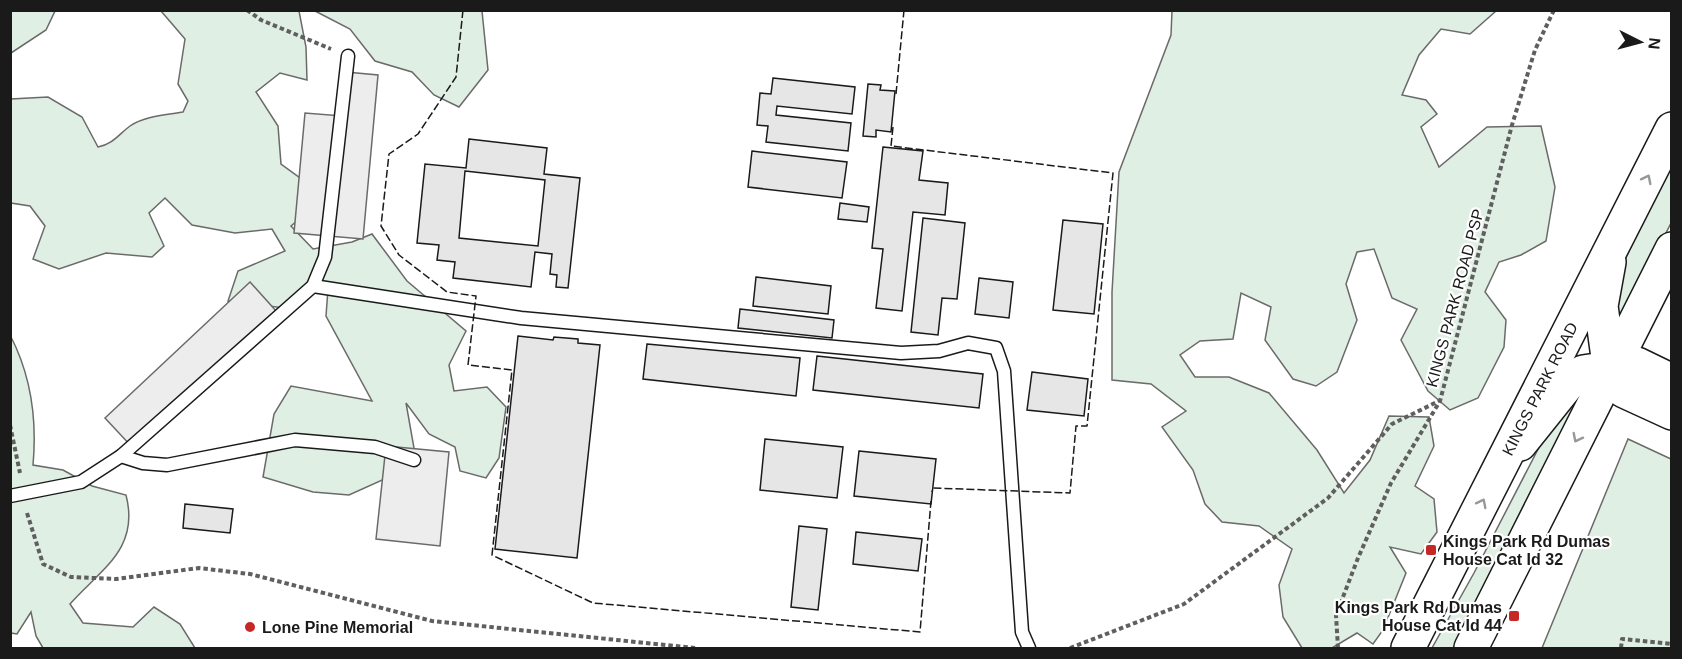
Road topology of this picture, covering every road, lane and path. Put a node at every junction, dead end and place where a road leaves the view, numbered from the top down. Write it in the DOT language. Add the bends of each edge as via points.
graph roads {
  1 [pos="247,10"];
  2 [pos="1554,10"];
  3 [pos="348,56"];
  4 [pos="1671,129"];
  5 [pos="1622,229"];
  6 [pos="1671,249"];
  7 [pos="313,286"];
  8 [pos="1624,374"];
  9 [pos="1671,381"];
  10 [pos="1440,401"];
  11 [pos="1671,412"];
  12 [pos="10,425"];
  13 [pos="121,456"];
  14 [pos="414,460"];
  15 [pos="1497,473"];
  16 [pos="23,493"];
  17 [pos="10,496"];
  18 [pos="1671,645"];
  19 [pos="695,648"];
  20 [pos="1029,648"];
  21 [pos="1070,648"];
  22 [pos="1338,648"];
  23 [pos="1408,648"];
  24 [pos="1471,648"];
  25 [pos="1621,648"];
  1 -- 3 [label="path" via="261,20"];
  2 -- 10 [label="path, KINGS PARK ROAD PSP" via="1536,50 1512,125"];
  3 -- 7 [label="lane" via="324,257"];
  5 -- 4 [label="main road, KINGS PARK ROAD, one-way"];
  5 -- 8 [label="main road" via="1608,264 1601,306 1607,350"];
  5 -- 15 [label="main road, KINGS PARK ROAD"];
  6 -- 8 [label="main road" via="1636,320"];
  7 -- 13 [label="lane"];
  7 -- 20 [label="lane" via="521,318 889,352 939,351 968,343 996,348 1004,371 1022,632"];
  8 -- 9 [label="main road"];
  8 -- 11 [label="main road"];
  8 -- 15 [label="main road" via="1592,369 1575,377"];
  8 -- 24 [label="main road, one-way" via="1593,408"];
  10 -- 21 [label="path" via="1392,424 1328,498 1184,604"];
  10 -- 22 [label="path, KINGS PARK ROAD PSP" via="1390,483 1358,558 1336,615"];
  12 -- 16 [label="path"];
  13 -- 14 [label="lane" via="167,465 295,440 375,447"];
  13 -- 16 [label="lane" via="81,482"];
  23 -- 15 [label="main road, KINGS PARK ROAD, one-way"];
  16 -- 17 [label="lane"];
  16 -- 19 [label="path" via="27,519 43,564 71,576 116,579 199,568 250,574 432,621"];
  18 -- 25 [label="path" via="1622,639"];
}
